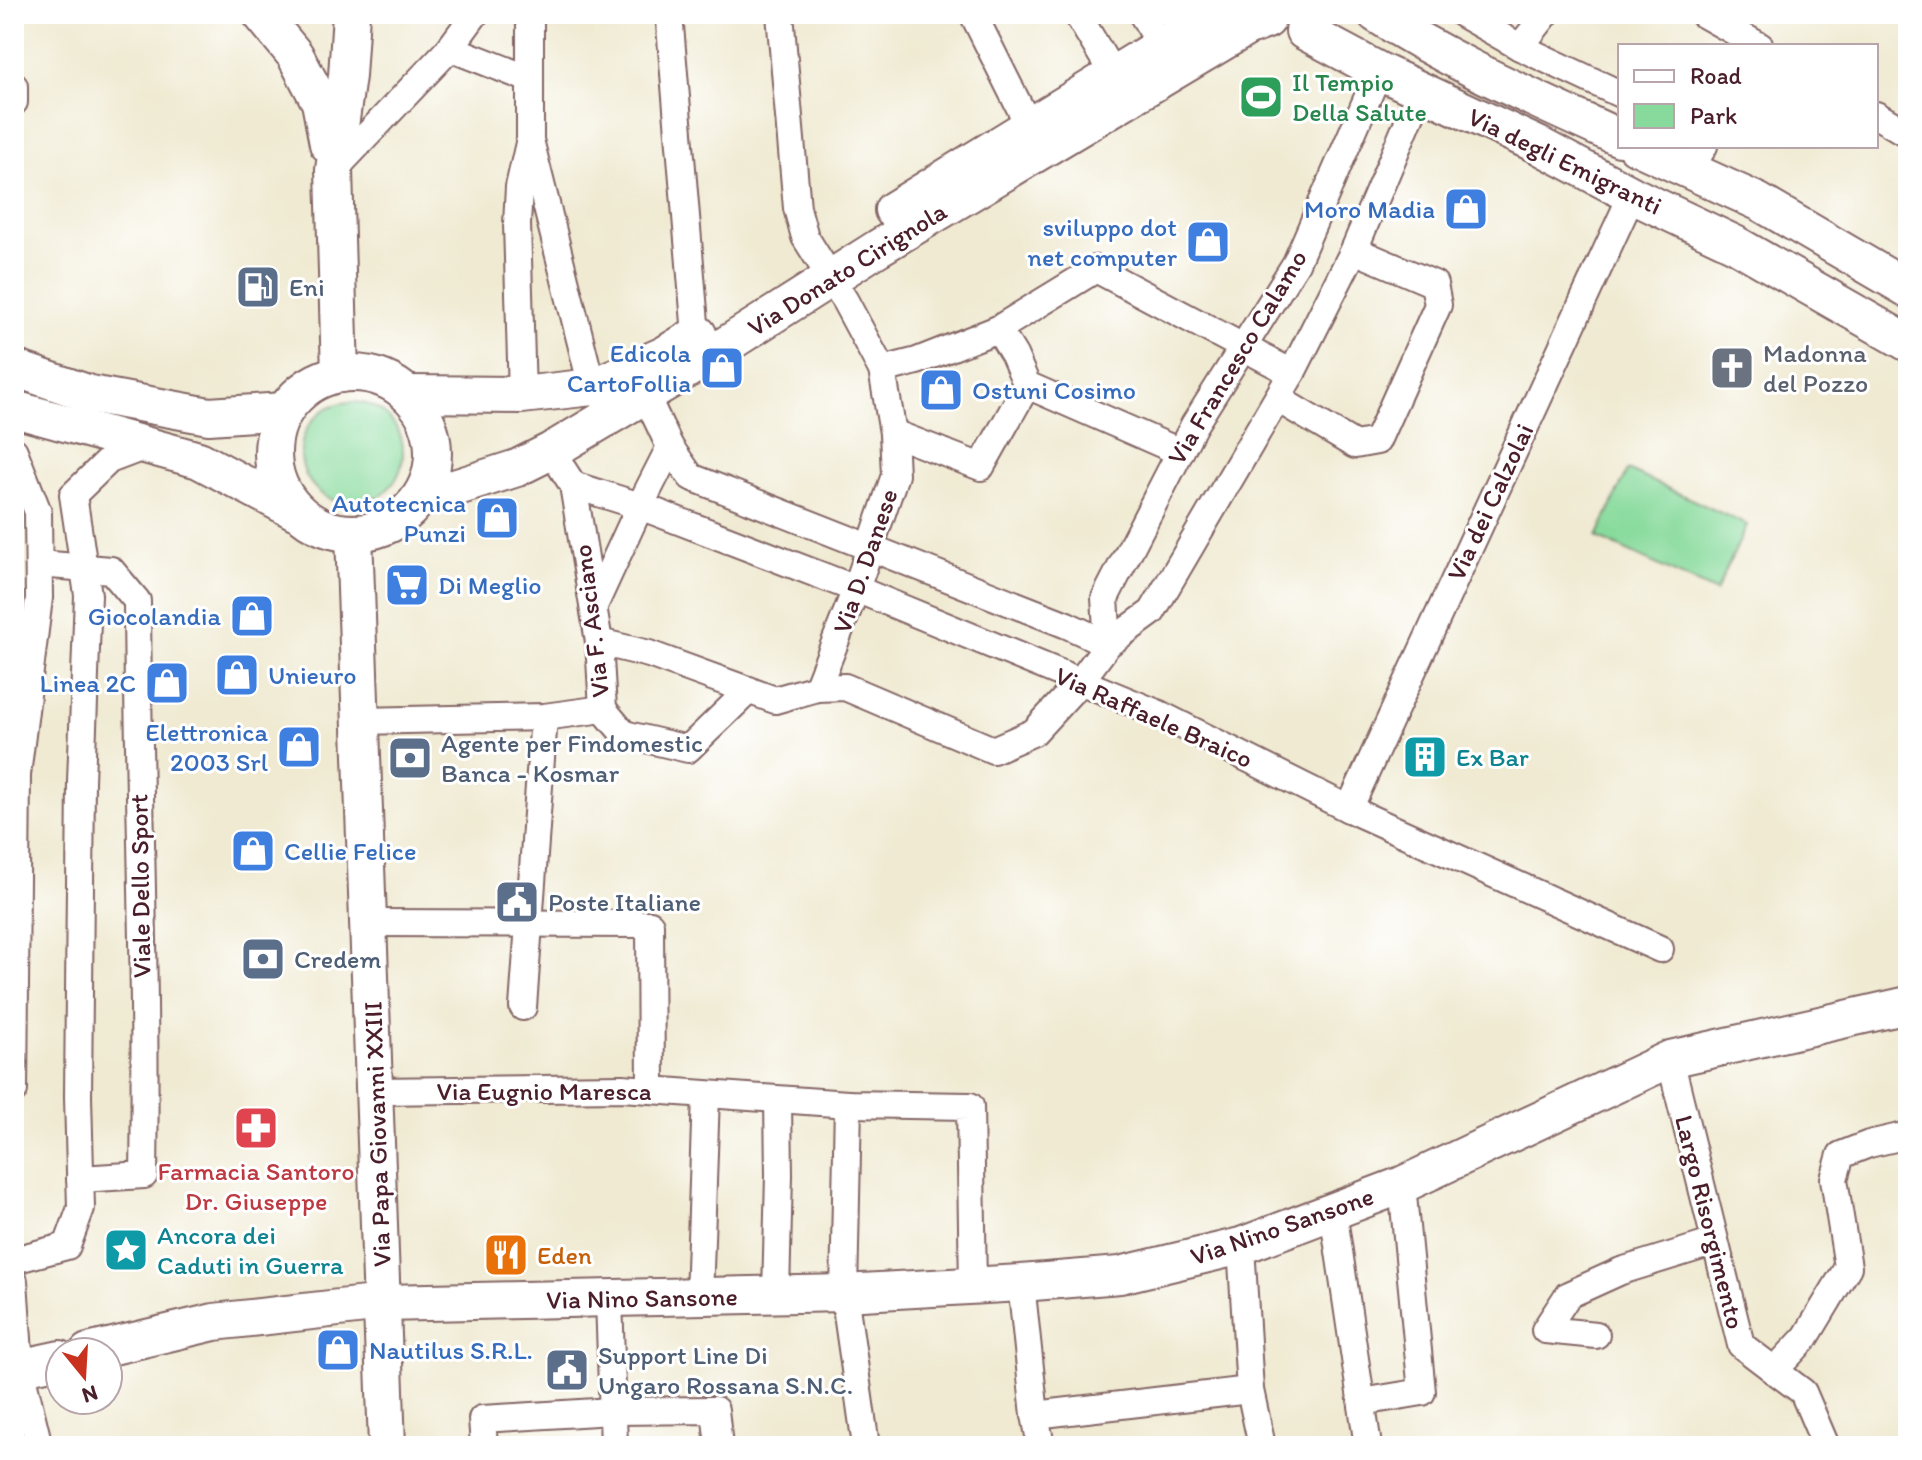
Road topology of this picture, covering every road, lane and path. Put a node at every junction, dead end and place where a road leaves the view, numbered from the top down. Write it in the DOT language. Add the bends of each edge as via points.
graph roads {
  1 [pos="261,14"];
  2 [pos="351,14"];
  3 [pos="475,14"];
  4 [pos="669,14"];
  5 [pos="780,14"];
  6 [pos="973,14"];
  7 [pos="1077,14"];
  8 [pos="1142,14"];
  9 [pos="1212,14"];
  10 [pos="1376,14"];
  11 [pos="1462,14"];
  12 [pos="1546,14"];
  13 [pos="1703,14"];
  14 [pos="1265,17"];
  15 [pos="529,18"];
  16 [pos="1314,22"];
  17 [pos="1413,24"];
  18 [pos="1756,44"];
  19 [pos="1161,45"];
  20 [pos="1520,47"];
  21 [pos="450,48"];
  22 [pos="1379,71"];
  23 [pos="1113,74"];
  24 [pos="529,79"];
  25 [pos="14,86"];
  26 [pos="1421,91"];
  27 [pos="1618,93"];
  28 [pos="14,102"];
  29 [pos="1878,116"];
  30 [pos="1029,126"];
  31 [pos="1908,134"];
  32 [pos="1618,137"];
  33 [pos="530,140"];
  34 [pos="1646,148"];
  35 [pos="1697,158"];
  36 [pos="334,170"];
  37 [pos="1632,195"];
  38 [pos="1354,250"];
  39 [pos="824,267"];
  40 [pos="1908,289"];
  41 [pos="998,329"];
  42 [pos="696,335"];
  43 [pos="1908,343"];
  44 [pos="1242,348"];
  45 [pos="14,368"];
  46 [pos="882,370"];
  47 [pos="1292,373"];
  48 [pos="340,374"];
  49 [pos="1027,385"];
  50 [pos="592,387"];
  51 [pos="408,394"];
  52 [pos="645,394"];
  53 [pos="522,395"];
  54 [pos="1278,399"];
  55 [pos="14,409"];
  56 [pos="284,411"];
  57 [pos="893,433"];
  58 [pos="146,446"];
  59 [pos="670,447"];
  60 [pos="14,451"];
  61 [pos="551,451"];
  62 [pos="1180,452"];
  63 [pos="573,485"];
  64 [pos="420,499"];
  65 [pos="640,506"];
  66 [pos="297,512"];
  67 [pos="354,534"];
  68 [pos="870,548"];
  69 [pos="39,564"];
  70 [pos="84,568"];
  71 [pos="856,589"];
  72 [pos="594,606"];
  73 [pos="599,642"];
  74 [pos="1108,644"];
  75 [pos="1079,683"];
  76 [pos="817,688"];
  77 [pos="749,690"];
  78 [pos="603,709"];
  79 [pos="544,717"];
  80 [pos="361,721"];
  81 [pos="1349,809"];
  82 [pos="369,923"];
  83 [pos="529,923"];
  84 [pos="1660,949"];
  85 [pos="1908,1005"];
  86 [pos="523,1007"];
  87 [pos="1670,1059"];
  88 [pos="14,1090"];
  89 [pos="651,1090"];
  90 [pos="375,1091"];
  91 [pos="709,1095"];
  92 [pos="778,1100"];
  93 [pos="848,1104"];
  94 [pos="1908,1135"];
  95 [pos="80,1179"];
  96 [pos="1402,1185"];
  97 [pos="1333,1211"];
  98 [pos="1715,1242"];
  99 [pos="1241,1246"];
  100 [pos="14,1260"];
  101 [pos="14,1281"];
  102 [pos="1021,1283"];
  103 [pos="973,1286"];
  104 [pos="844,1293"];
  105 [pos="776,1294"];
  106 [pos="699,1298"];
  107 [pos="609,1299"];
  108 [pos="383,1303"];
  109 [pos="1596,1335"];
  110 [pos="124,1343"];
  111 [pos="44,1363"];
  112 [pos="17,1369"];
  113 [pos="1774,1371"];
  114 [pos="1250,1390"];
  115 [pos="1362,1402"];
  116 [pos="612,1411"];
  117 [pos="1035,1415"];
  118 [pos="39,1446"];
  119 [pos="387,1446"];
  120 [pos="484,1446"];
  121 [pos="614,1446"];
  122 [pos="719,1446"];
  123 [pos="866,1446"];
  124 [pos="1041,1446"];
  125 [pos="1262,1446"];
  126 [pos="1368,1446"];
  127 [pos="1826,1446"];
  1 -- 36 [label="main road" via="295,55 320,102"];
  2 -- 36 [label="main road"];
  3 -- 21 [label="street"];
  4 -- 42 [label="street"];
  5 -- 39 [label="street, Via D. Danese" via="797,208 805,237"];
  6 -- 30 [label="street"];
  7 -- 23 [label="street"];
  8 -- 19 [label="street"];
  9 -- 19 [label="main road, Via Donato Cirignola"];
  10 -- 17 [label="main road, Via degli Emigranti"];
  11 -- 20 [label="street"];
  12 -- 20 [label="street"];
  13 -- 18 [label="street"];
  14 -- 16 [label="main road, Via degli Emigranti" via="1284,31"];
  14 -- 39 [label="main road, Via Donato Cirignola"];
  15 -- 24 [label="street"];
  16 -- 22 [label="main road, Via degli Emigranti"];
  17 -- 32 [label="main road, Via degli Emigranti" via="1492,78"];
  19 -- 23 [label="main road, Via Donato Cirignola"];
  20 -- 27 [label="street"];
  21 -- 24 [label="street"];
  21 -- 36 [label="street"];
  22 -- 26 [label="main road, Via degli Emigranti"];
  22 -- 44 [label="street, Via Francesco Calamo" via="1296,263"];
  23 -- 30 [label="main road, Via Donato Cirignola"];
  24 -- 33 [label="street"];
  25 -- 28 [label="street"];
  26 -- 37 [label="main road, Via degli Emigranti"];
  26 -- 38 [label="street, Via Francesco Calamo"];
  29 -- 31 [label="street"];
  30 -- 39 [label="main road, Via Donato Cirignola"];
  33 -- 50 [label="street"];
  33 -- 53 [label="street" via="517,224"];
  34 -- 35 [label="main road, Via degli Emigranti"];
  35 -- 40 [label="main road, Via degli Emigranti" via="1759,202"];
  36 -- 48 [label="main road"];
  37 -- 43 [label="main road, Via degli Emigranti" via="1735,244"];
  37 -- 81 [label="street, Via dei Calzolai"];
  38 -- 47 [label="street, Via Francesco Calamo"];
  38 -- 54 [label="street" via="1434,284 1438,305 1377,441 1355,445"];
  39 -- 42 [label="main road, Via Donato Cirignola"];
  39 -- 46 [label="street, Via D. Danese"];
  39 -- 52 [label="main road, Via Donato Cirignola"];
  41 -- 44 [label="street" via="1096,269"];
  41 -- 46 [label="street"];
  41 -- 49 [label="street"];
  42 -- 50 [label="main road, Via Donato Cirignola"];
  44 -- 47 [label="street"];
  44 -- 62 [label="street, Via Francesco Calamo"];
  45 -- 56 [label="main road" via="90,394 209,416"];
  46 -- 57 [label="street, Via D. Danese"];
  47 -- 54 [label="street, Via Francesco Calamo"];
  48 -- 51 [label="main road" via="364,373"];
  48 -- 56 [label="main road" via="299,393"];
  49 -- 57 [label="street" via="981,467"];
  49 -- 62 [label="street"];
  50 -- 53 [label="main road, Via Donato Cirignola"];
  51 -- 53 [label="main road, Via Donato Cirignola"];
  51 -- 64 [label="main road" via="431,432 434,456"];
  52 -- 59 [label="street, Via Raffaele Braico"];
  52 -- 61 [label="main road, Via Donato Cirignola"];
  54 -- 74 [label="street, Via Francesco Calamo" via="1152,612"];
  55 -- 58 [label="main road"];
  56 -- 66 [label="main road" via="276,427 273,464 285,498"];
  57 -- 68 [label="street, Via D. Danese" via="895,475"];
  58 -- 66 [label="main road" via="199,460"];
  58 -- 70 [label="street" via="109,460 73,495"];
  59 -- 65 [label="street"];
  59 -- 68 [label="street, Via Raffaele Braico" via="691,477"];
  60 -- 69 [label="street" via="38,512"];
  61 -- 63 [label="street"];
  61 -- 64 [label="main road, Via Donato Cirignola" via="517,468"];
  62 -- 74 [label="street, Via Francesco Calamo" via="1105,598"];
  63 -- 65 [label="street, Via Raffaele Braico"];
  63 -- 72 [label="street, Via F. Asciano"];
  64 -- 67 [label="main road" via="380,530"];
  65 -- 71 [label="street, Via Raffaele Braico"];
  65 -- 72 [label="street"];
  66 -- 67 [label="main road" via="324,528"];
  67 -- 80 [label="main road, Via Papa Giovanni XXIII"];
  68 -- 71 [label="street, Via D. Danese"];
  68 -- 74 [label="street, Via Raffaele Braico"];
  69 -- 70 [label="street, Viale Dello Sport"];
  69 -- 88 [label="street" via="17,775"];
  70 -- 95 [label="street" via="88,595 81,781"];
  70 -- 95 [label="street, Viale Dello Sport" via="111,570 137,601 145,1094 144,1175"];
  71 -- 75 [label="street, Via Raffaele Braico"];
  71 -- 76 [label="street, Via D. Danese"];
  72 -- 73 [label="street, Via F. Asciano"];
  73 -- 77 [label="street"];
  73 -- 78 [label="street, Via F. Asciano"];
  74 -- 75 [label="street, Via Francesco Calamo"];
  75 -- 76 [label="street, Via Francesco Calamo" via="1034,732 993,750 845,687"];
  75 -- 81 [label="street, Via Raffaele Braico" via="1157,713"];
  76 -- 77 [label="street" via="775,700"];
  77 -- 78 [label="street" via="688,749 624,734"];
  78 -- 79 [label="street, Via F. Asciano"];
  79 -- 80 [label="street, Via F. Asciano"];
  79 -- 83 [label="street"];
  80 -- 82 [label="main road, Via Papa Giovanni XXIII"];
  81 -- 84 [label="street, Via Raffaele Braico"];
  82 -- 83 [label="street"];
  82 -- 90 [label="main road, Via Papa Giovanni XXIII"];
  83 -- 86 [label="street"];
  83 -- 89 [label="street" via="650,924"];
  85 -- 87 [label="main road, Via Nino Sansone"];
  87 -- 96 [label="main road, Via Nino Sansone"];
  87 -- 98 [label="street, Largo Risorgimento"];
  89 -- 90 [label="street, Via Eugnio Maresca"];
  89 -- 91 [label="street, Via Eugnio Maresca"];
  90 -- 108 [label="main road, Via Papa Giovanni XXIII"];
  91 -- 92 [label="street, Via Eugnio Maresca"];
  91 -- 106 [label="street"];
  92 -- 93 [label="street, Via Eugnio Maresca"];
  92 -- 105 [label="street"];
  93 -- 103 [label="street, Via Eugnio Maresca" via="970,1106"];
  93 -- 104 [label="street"];
  94 -- 113 [label="street" via="1841,1155 1834,1179 1848,1267 1806,1337"];
  95 -- 100 [label="street" via="81,1208 67,1246"];
  96 -- 97 [label="main road, Via Nino Sansone"];
  96 -- 115 [label="street" via="1422,1392"];
  97 -- 99 [label="main road, Via Nino Sansone"];
  97 -- 115 [label="street"];
  98 -- 109 [label="street" via="1621,1271 1568,1295 1545,1330"];
  98 -- 113 [label="street, Largo Risorgimento" via="1741,1345"];
  99 -- 102 [label="main road, Via Nino Sansone" via="1120,1275"];
  99 -- 114 [label="street"];
  101 -- 112 [label="street"];
  102 -- 103 [label="main road, Via Nino Sansone"];
  102 -- 117 [label="street"];
  103 -- 104 [label="main road, Via Nino Sansone"];
  104 -- 105 [label="main road, Via Nino Sansone"];
  104 -- 123 [label="street"];
  105 -- 106 [label="main road, Via Nino Sansone"];
  106 -- 107 [label="main road, Via Nino Sansone"];
  107 -- 108 [label="main road, Via Nino Sansone"];
  107 -- 116 [label="street"];
  108 -- 110 [label="main road, Via Nino Sansone" via="214,1322"];
  108 -- 119 [label="main road, Via Papa Giovanni XXIII"];
  111 -- 112 [label="main road"];
  112 -- 118 [label="street"];
  113 -- 127 [label="street, Largo Risorgimento" via="1803,1392"];
  114 -- 117 [label="street"];
  114 -- 125 [label="street"];
  115 -- 126 [label="street"];
  116 -- 120 [label="street" via="482,1419"];
  116 -- 121 [label="street"];
  116 -- 122 [label="street" via="715,1410"];
  117 -- 124 [label="street"];
}
